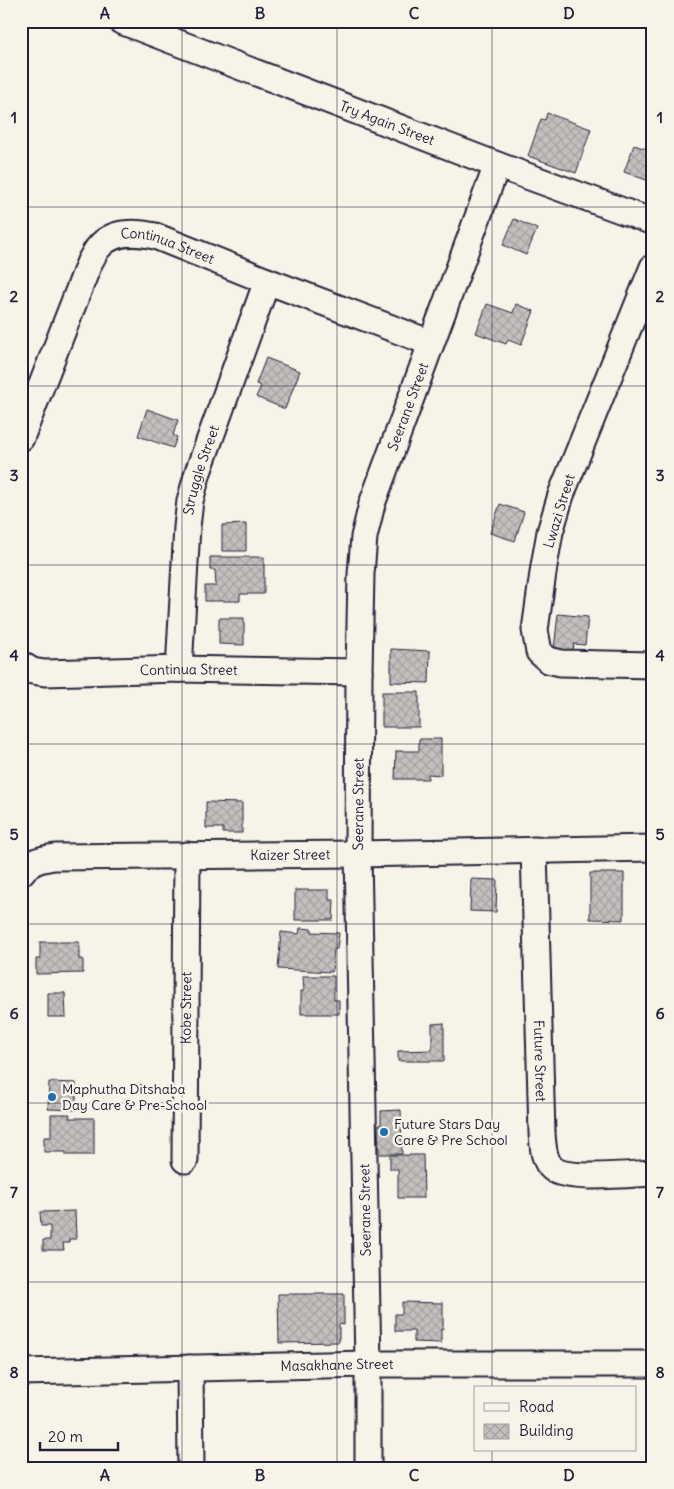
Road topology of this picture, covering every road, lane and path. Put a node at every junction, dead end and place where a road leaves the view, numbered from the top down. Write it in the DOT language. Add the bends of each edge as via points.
graph roads {
  1 [pos="121,21"];
  2 [pos="497,165"];
  3 [pos="653,222"];
  4 [pos="653,267"];
  5 [pos="267,281"];
  6 [pos="432,344"];
  7 [pos="21,438"];
  8 [pos="21,664"];
  9 [pos="653,665"];
  10 [pos="179,669"];
  11 [pos="359,672"];
  12 [pos="653,848"];
  13 [pos="534,850"];
  14 [pos="358,854"];
  15 [pos="187,855"];
  16 [pos="21,873"];
  17 [pos="185,1160"];
  18 [pos="653,1173"];
  19 [pos="368,1364"];
  20 [pos="653,1364"];
  21 [pos="190,1368"];
  22 [pos="21,1372"];
  23 [pos="191,1468"];
  24 [pos="368,1468"];
  1 -- 2 [label="street, Try Again Street"];
  2 -- 3 [label="street, Try Again Street"];
  2 -- 6 [label="street, Seerane Street"];
  4 -- 9 [label="street, Lwazi Street" via="561,495 550,532 535,630 539,652 548,660 571,664"];
  5 -- 6 [label="street, Continua Street"];
  5 -- 7 [label="street, Continua Street" via="155,236 124,233 109,238 90,261"];
  5 -- 10 [label="street, Struggle Street" via="190,500"];
  6 -- 11 [label="street, Seerane Street" via="372,504 364,537"];
  8 -- 10 [label="street, Continua Street" via="32,671 44,672"];
  10 -- 11 [label="street, Continua Street"];
  11 -- 14 [label="street, Seerane Street"];
  12 -- 13 [label="street, Kaizer Street"];
  13 -- 14 [label="street, Kaizer Street"];
  13 -- 18 [label="street, Future Street" via="542,1133 546,1160 553,1169 577,1176"];
  14 -- 15 [label="street, Kaizer Street"];
  14 -- 19 [label="street, Seerane Street"];
  15 -- 16 [label="street, Kaizer Street" via="55,856 33,862"];
  15 -- 17 [label="street, Kobe Street"];
  19 -- 20 [label="street, Masakhane Street"];
  19 -- 21 [label="street, Masakhane Street"];
  19 -- 24 [label="street, Seerane Street"];
  21 -- 22 [label="street, Masakhane Street"];
  21 -- 23 [label="street"];
}
